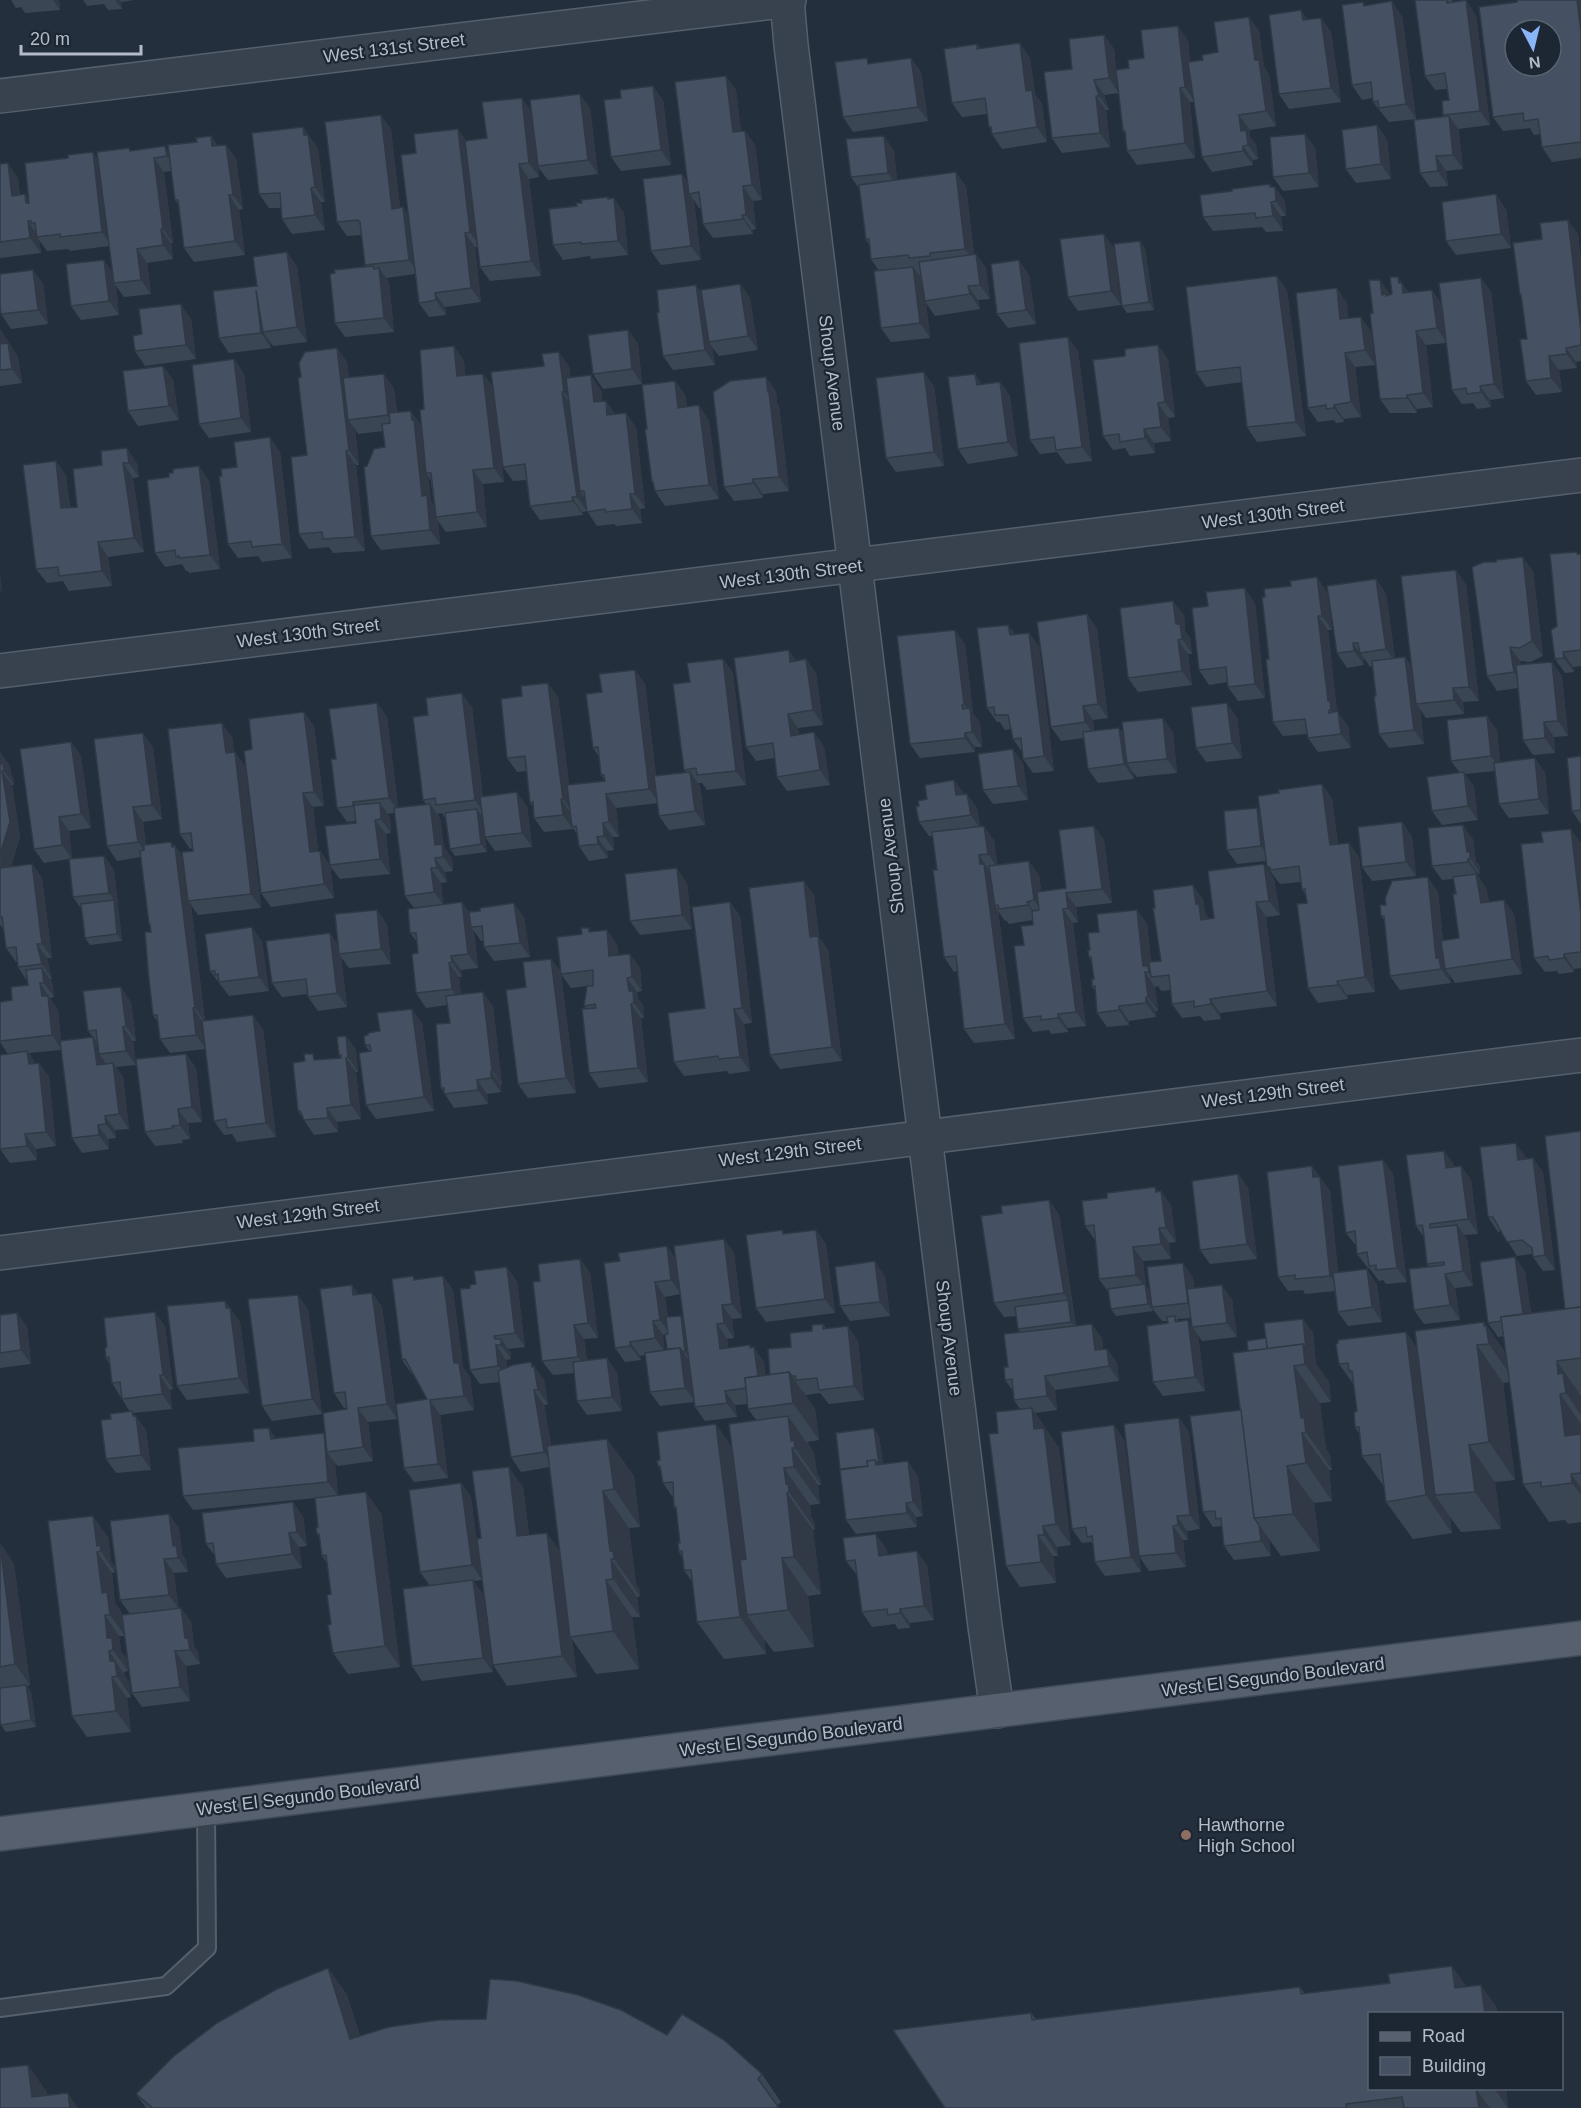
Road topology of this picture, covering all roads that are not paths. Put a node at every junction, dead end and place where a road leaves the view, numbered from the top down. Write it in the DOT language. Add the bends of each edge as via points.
graph roads {
  1 [pos="788,0"];
  2 [pos="0,96"];
  3 [pos="1581,475"];
  4 [pos="856,566"];
  5 [pos="0,671"];
  6 [pos="1581,1054"];
  7 [pos="925,1136"];
  8 [pos="0,1253"];
  9 [pos="1581,1638"];
  10 [pos="997,1711"];
  11 [pos="207,1809"];
  12 [pos="0,1834"];
  13 [pos="0,2008"];
  1 -- 2 [label="street, West 131st Street"];
  1 -- 4 [label="street, Shoup Avenue"];
  3 -- 4 [label="street, West 130th Street"];
  4 -- 5 [label="street, West 130th Street"];
  4 -- 7 [label="street, Shoup Avenue"];
  6 -- 7 [label="street, West 129th Street"];
  7 -- 8 [label="street, West 129th Street"];
  7 -- 10 [label="street, Shoup Avenue"];
  9 -- 10 [label="main road, West El Segundo Boulevard"];
  10 -- 11 [label="main road, West El Segundo Boulevard"];
  11 -- 12 [label="main road, West El Segundo Boulevard"];
  11 -- 13 [label="lane" via="207,1948 166,1986"];
}
